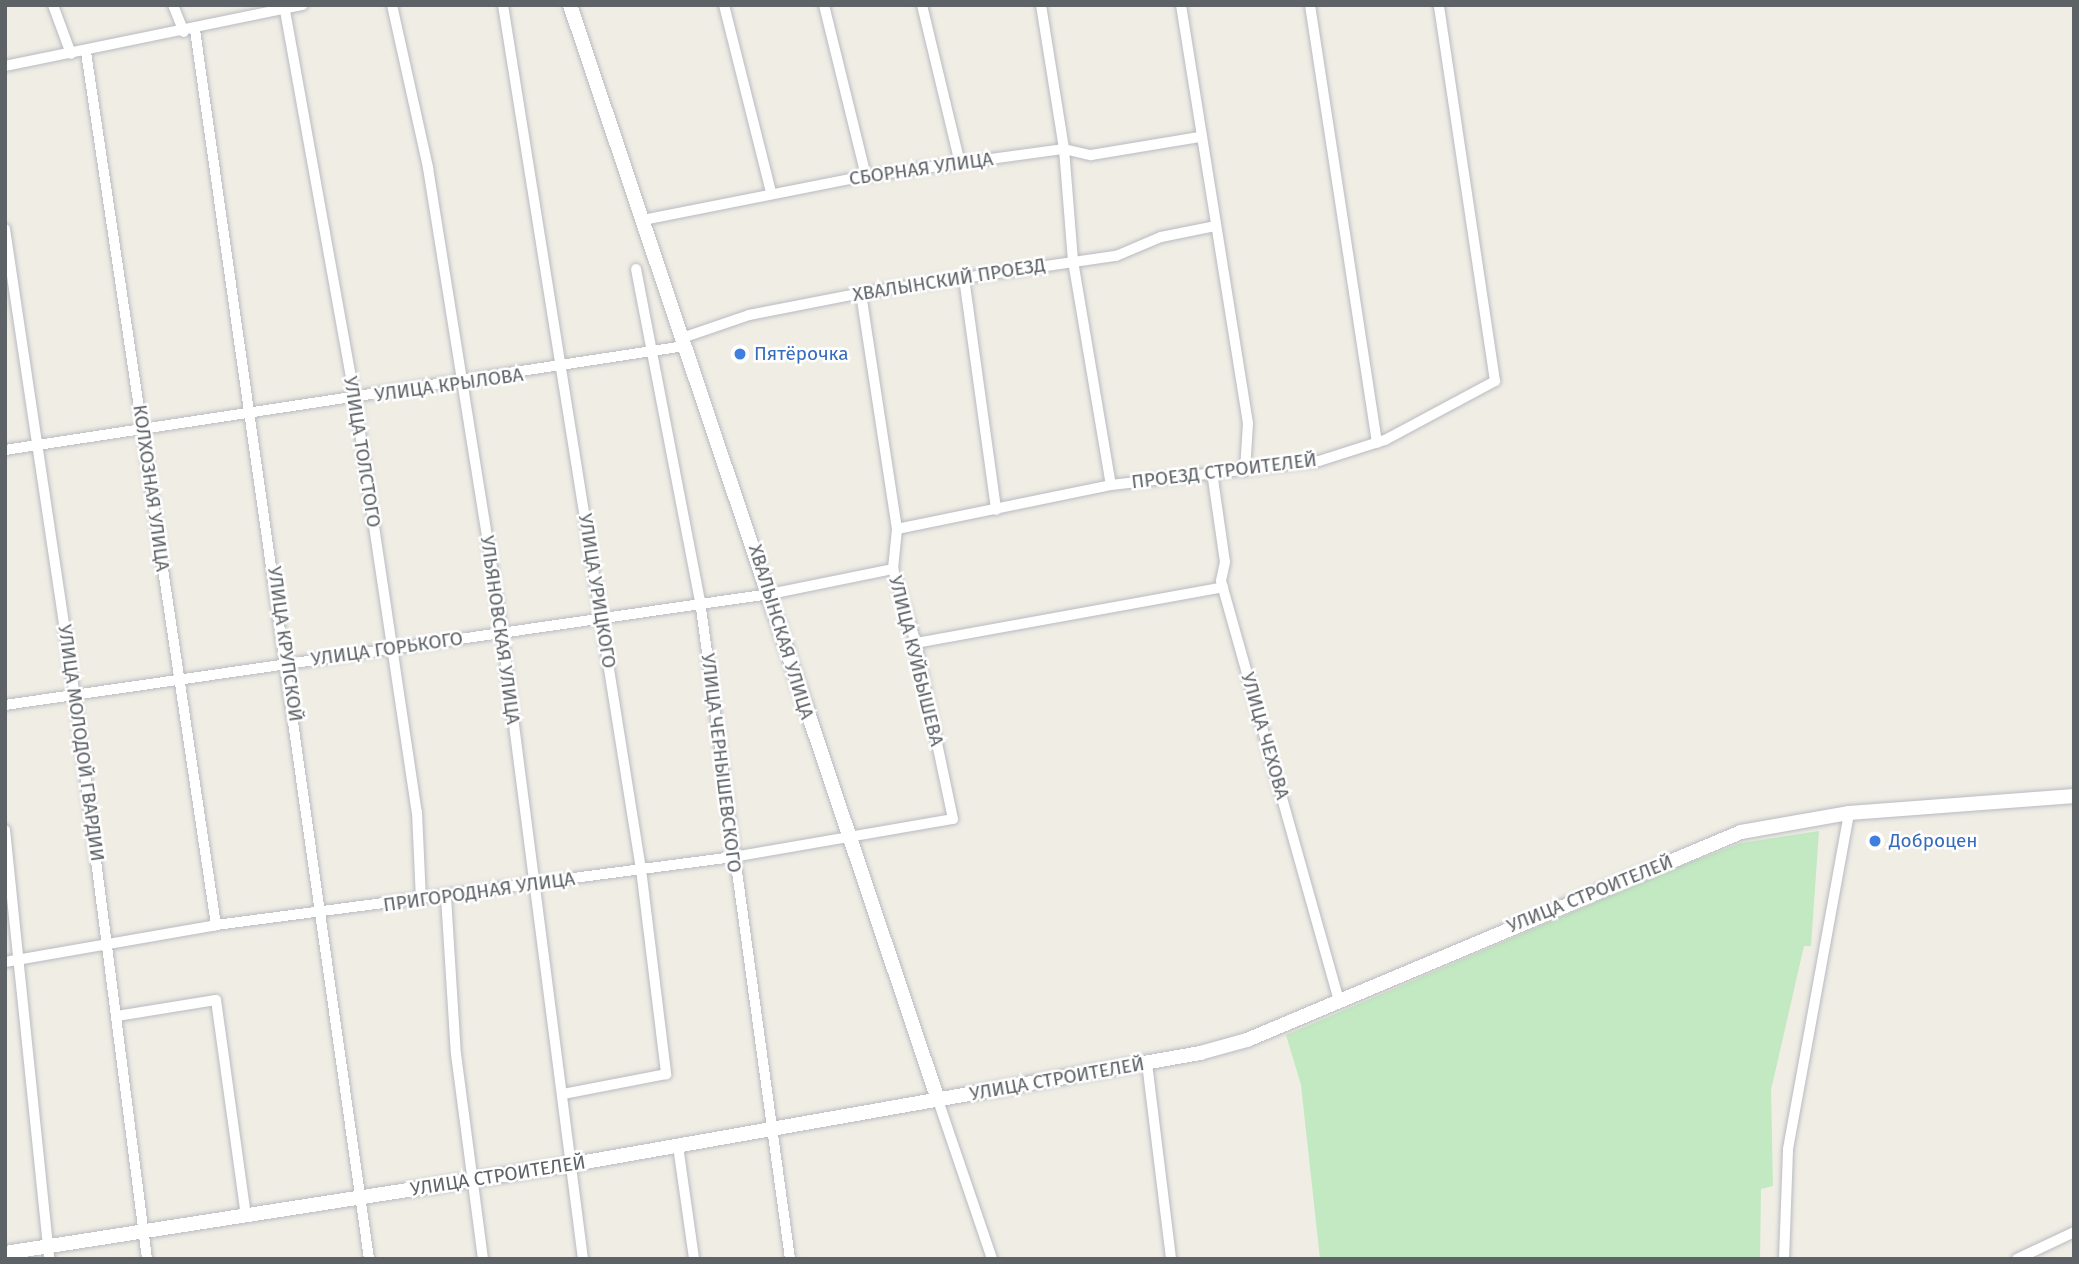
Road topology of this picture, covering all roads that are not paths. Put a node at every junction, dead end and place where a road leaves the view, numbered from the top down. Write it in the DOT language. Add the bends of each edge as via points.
graph roads {
  1 [pos="53,5"];
  2 [pos="173,5"];
  3 [pos="303,5"];
  4 [pos="393,5"];
  5 [pos="503,5"];
  6 [pos="570,5"];
  7 [pos="724,5"];
  8 [pos="824,5"];
  9 [pos="922,5"];
  10 [pos="1041,5"];
  11 [pos="1181,5"];
  12 [pos="1310,5"];
  13 [pos="1439,5"];
  14 [pos="285,8"];
  15 [pos="195,30"];
  16 [pos="184,32"];
  17 [pos="86,52"];
  18 [pos="71,54"];
  19 [pos="5,66"];
  20 [pos="1200,137"];
  21 [pos="1064,149"];
  22 [pos="960,163"];
  23 [pos="866,176"];
  24 [pos="771,192"];
  25 [pos="643,220"];
  26 [pos="1215,226"];
  27 [pos="5,229"];
  28 [pos="1073,261"];
  29 [pos="636,269"];
  30 [pos="964,278"];
  31 [pos="861,293"];
  32 [pos="684,342"];
  33 [pos="656,352"];
  34 [pos="559,369"];
  35 [pos="461,383"];
  36 [pos="355,399"];
  37 [pos="251,413"];
  38 [pos="143,432"];
  39 [pos="1377,443"];
  40 [pos="39,446"];
  41 [pos="5,450"];
  42 [pos="1245,471"];
  43 [pos="1212,472"];
  44 [pos="1111,485"];
  45 [pos="996,510"];
  46 [pos="897,530"];
  47 [pos="893,569"];
  48 [pos="1223,587"];
  49 [pos="771,594"];
  50 [pos="700,601"];
  51 [pos="601,616"];
  52 [pos="502,632"];
  53 [pos="916,643"];
  54 [pos="391,648"];
  55 [pos="287,664"];
  56 [pos="179,679"];
  57 [pos="75,696"];
  58 [pos="5,705"];
  59 [pos="2074,796"];
  60 [pos="1849,813"];
  61 [pos="953,819"];
  62 [pos="5,830"];
  63 [pos="845,838"];
  64 [pos="733,857"];
  65 [pos="641,869"];
  66 [pos="534,882"];
  67 [pos="446,897"];
  68 [pos="421,901"];
  69 [pos="324,913"];
  70 [pos="216,925"];
  71 [pos="108,945"];
  72 [pos="20,959"];
  73 [pos="5,962"];
  74 [pos="1338,998"];
  75 [pos="117,1016"];
  76 [pos="1147,1063"];
  77 [pos="563,1094"];
  78 [pos="938,1100"];
  79 [pos="771,1131"];
  80 [pos="678,1146"];
  81 [pos="574,1164"];
  82 [pos="476,1179"];
  83 [pos="361,1198"];
  84 [pos="246,1215"];
  85 [pos="145,1230"];
  86 [pos="2074,1232"];
  87 [pos="5,1253"];
  88 [pos="48,1253"];
  89 [pos="147,1259"];
  90 [pos="369,1259"];
  91 [pos="482,1259"];
  92 [pos="583,1259"];
  93 [pos="694,1259"];
  94 [pos="790,1259"];
  95 [pos="992,1259"];
  96 [pos="1171,1259"];
  97 [pos="1784,1259"];
  98 [pos="2017,1259"];
  1 -- 18 [label="street"];
  2 -- 16 [label="street"];
  3 -- 14 [label="street"];
  4 -- 35 [label="street, УЛЬЯНОВСКАЯ УЛИЦА" via="428,168"];
  5 -- 34 [label="street, УЛИЦА УРИЦКОГО"];
  6 -- 25 [label="street, ХВАЛЫНСКАЯ УЛИЦА"];
  7 -- 24 [label="street"];
  8 -- 23 [label="street"];
  9 -- 22 [label="street"];
  10 -- 21 [label="street"];
  11 -- 20 [label="street"];
  12 -- 39 [label="street"];
  13 -- 39 [label="street, ПРОЕЗД СТРОИТЕЛЕЙ" via="1494,381"];
  14 -- 15 [label="street"];
  14 -- 36 [label="street, УЛИЦА ТОЛСТОГО"];
  15 -- 16 [label="street"];
  15 -- 37 [label="street, УЛИЦА КРУПСКОЙ"];
  16 -- 17 [label="street"];
  17 -- 18 [label="street"];
  17 -- 38 [label="street, КОЛХОЗНАЯ УЛИЦА"];
  18 -- 19 [label="street"];
  20 -- 21 [label="street, СБОРНАЯ УЛИЦА" via="1091,155"];
  20 -- 26 [label="street"];
  21 -- 22 [label="street, СБОРНАЯ УЛИЦА"];
  21 -- 28 [label="street"];
  22 -- 23 [label="street, СБОРНАЯ УЛИЦА"];
  23 -- 24 [label="street, СБОРНАЯ УЛИЦА"];
  24 -- 25 [label="street, СБОРНАЯ УЛИЦА"];
  25 -- 32 [label="street, ХВАЛЫНСКАЯ УЛИЦА"];
  26 -- 28 [label="street, ХВАЛЫНСКИЙ ПРОЕЗД" via="1161,237 1116,256"];
  26 -- 42 [label="street" via="1248,423"];
  27 -- 40 [label="street, УЛИЦА МОЛОДОЙ ГВАРДИИ"];
  28 -- 30 [label="street, ХВАЛЫНСКИЙ ПРОЕЗД"];
  28 -- 44 [label="street"];
  29 -- 33 [label="street, УЛИЦА ЧЕРНЫШЕВСКОГО"];
  30 -- 31 [label="street, ХВАЛЫНСКИЙ ПРОЕЗД"];
  30 -- 45 [label="street"];
  31 -- 32 [label="street, ХВАЛЫНСКИЙ ПРОЕЗД" via="749,315"];
  31 -- 46 [label="street, УЛИЦА КУЙБЫШЕВА"];
  32 -- 33 [label="street, УЛИЦА КРЫЛОВА"];
  32 -- 49 [label="street, ХВАЛЫНСКАЯ УЛИЦА"];
  33 -- 34 [label="street, УЛИЦА КРЫЛОВА"];
  33 -- 50 [label="street, УЛИЦА ЧЕРНЫШЕВСКОГО"];
  34 -- 35 [label="street, УЛИЦА КРЫЛОВА"];
  34 -- 51 [label="street, УЛИЦА УРИЦКОГО"];
  35 -- 36 [label="street, УЛИЦА КРЫЛОВА"];
  35 -- 52 [label="street, УЛЬЯНОВСКАЯ УЛИЦА"];
  36 -- 37 [label="street, УЛИЦА КРЫЛОВА"];
  36 -- 54 [label="street, УЛИЦА ТОЛСТОГО"];
  37 -- 38 [label="street, УЛИЦА КРЫЛОВА"];
  37 -- 55 [label="street, УЛИЦА КРУПСКОЙ"];
  38 -- 40 [label="street, УЛИЦА КРЫЛОВА"];
  38 -- 56 [label="street, КОЛХОЗНАЯ УЛИЦА"];
  39 -- 42 [label="street, ПРОЕЗД СТРОИТЕЛЕЙ" via="1319,461"];
  40 -- 41 [label="street, УЛИЦА КРЫЛОВА"];
  40 -- 57 [label="street, УЛИЦА МОЛОДОЙ ГВАРДИИ"];
  42 -- 43 [label="street, ПРОЕЗД СТРОИТЕЛЕЙ"];
  43 -- 44 [label="street, ПРОЕЗД СТРОИТЕЛЕЙ"];
  43 -- 48 [label="street, УЛИЦА ЧЕХОВА"];
  44 -- 45 [label="street, ПРОЕЗД СТРОИТЕЛЕЙ"];
  45 -- 46 [label="street, ПРОЕЗД СТРОИТЕЛЕЙ"];
  46 -- 47 [label="street, УЛИЦА КУЙБЫШЕВА"];
  47 -- 49 [label="street, УЛИЦА ГОРЬКОГО"];
  47 -- 53 [label="street, УЛИЦА КУЙБЫШЕВА"];
  48 -- 53 [label="street"];
  48 -- 74 [label="street, УЛИЦА ЧЕХОВА"];
  49 -- 50 [label="street, УЛИЦА ГОРЬКОГО"];
  49 -- 63 [label="street, ХВАЛЫНСКАЯ УЛИЦА"];
  50 -- 51 [label="street, УЛИЦА ГОРЬКОГО"];
  50 -- 64 [label="street, УЛИЦА ЧЕРНЫШЕВСКОГО"];
  51 -- 52 [label="street, УЛИЦА ГОРЬКОГО"];
  51 -- 65 [label="street, УЛИЦА УРИЦКОГО"];
  52 -- 54 [label="street, УЛИЦА ГОРЬКОГО"];
  52 -- 66 [label="street, УЛЬЯНОВСКАЯ УЛИЦА"];
  53 -- 61 [label="street, УЛИЦА КУЙБЫШЕВА"];
  54 -- 55 [label="street, УЛИЦА ГОРЬКОГО"];
  54 -- 68 [label="street, УЛИЦА ТОЛСТОГО" via="416,812"];
  55 -- 56 [label="street, УЛИЦА ГОРЬКОГО"];
  55 -- 69 [label="street, УЛИЦА КРУПСКОЙ"];
  56 -- 57 [label="street, УЛИЦА ГОРЬКОГО"];
  56 -- 70 [label="street, КОЛХОЗНАЯ УЛИЦА"];
  57 -- 58 [label="street, УЛИЦА ГОРЬКОГО"];
  57 -- 71 [label="street, УЛИЦА МОЛОДОЙ ГВАРДИИ"];
  59 -- 60 [label="street, УЛИЦА СТРОИТЕЛЕЙ"];
  60 -- 74 [label="street, УЛИЦА СТРОИТЕЛЕЙ" via="1741,832"];
  60 -- 97 [label="street" via="1788,1149"];
  61 -- 63 [label="street, ПРИГОРОДНАЯ УЛИЦА"];
  62 -- 72 [label="street"];
  63 -- 64 [label="street, ПРИГОРОДНАЯ УЛИЦА"];
  63 -- 78 [label="street, ХВАЛЫНСКАЯ УЛИЦА"];
  64 -- 65 [label="street, ПРИГОРОДНАЯ УЛИЦА"];
  64 -- 79 [label="street, УЛИЦА ЧЕРНЫШЕВСКОГО"];
  65 -- 66 [label="street, ПРИГОРОДНАЯ УЛИЦА"];
  65 -- 77 [label="street, УЛИЦА УРИЦКОГО" via="666,1074"];
  66 -- 67 [label="street, ПРИГОРОДНАЯ УЛИЦА"];
  66 -- 77 [label="street, УЛЬЯНОВСКАЯ УЛИЦА"];
  67 -- 68 [label="street, ПРИГОРОДНАЯ УЛИЦА"];
  67 -- 82 [label="street" via="456,1054"];
  68 -- 69 [label="street, ПРИГОРОДНАЯ УЛИЦА"];
  69 -- 70 [label="street, ПРИГОРОДНАЯ УЛИЦА"];
  69 -- 83 [label="street, УЛИЦА КРУПСКОЙ"];
  70 -- 71 [label="street, ПРИГОРОДНАЯ УЛИЦА"];
  71 -- 72 [label="street, ПРИГОРОДНАЯ УЛИЦА"];
  71 -- 75 [label="street, УЛИЦА МОЛОДОЙ ГВАРДИИ"];
  72 -- 73 [label="street, ПРИГОРОДНАЯ УЛИЦА"];
  72 -- 88 [label="street"];
  74 -- 76 [label="street, УЛИЦА СТРОИТЕЛЕЙ" via="1247,1040"];
  75 -- 84 [label="street" via="216,1000"];
  75 -- 85 [label="street, УЛИЦА МОЛОДОЙ ГВАРДИИ"];
  76 -- 78 [label="street, УЛИЦА СТРОИТЕЛЕЙ"];
  76 -- 96 [label="street"];
  77 -- 81 [label="street, УЛЬЯНОВСКАЯ УЛИЦА"];
  78 -- 79 [label="street, УЛИЦА СТРОИТЕЛЕЙ"];
  78 -- 95 [label="street, ХВАЛЫНСКАЯ УЛИЦА"];
  79 -- 80 [label="street, УЛИЦА СТРОИТЕЛЕЙ"];
  79 -- 94 [label="street, УЛИЦА ЧЕРНЫШЕВСКОГО"];
  80 -- 81 [label="street, УЛИЦА СТРОИТЕЛЕЙ"];
  80 -- 93 [label="street"];
  81 -- 82 [label="street, УЛИЦА СТРОИТЕЛЕЙ"];
  81 -- 92 [label="street, УЛЬЯНОВСКАЯ УЛИЦА"];
  82 -- 83 [label="street, УЛИЦА СТРОИТЕЛЕЙ"];
  82 -- 91 [label="street"];
  83 -- 84 [label="street, УЛИЦА СТРОИТЕЛЕЙ"];
  83 -- 90 [label="street, УЛИЦА КРУПСКОЙ"];
  84 -- 85 [label="street, УЛИЦА СТРОИТЕЛЕЙ"];
  85 -- 88 [label="street, УЛИЦА СТРОИТЕЛЕЙ"];
  85 -- 89 [label="street, УЛИЦА МОЛОДОЙ ГВАРДИИ"];
  86 -- 98 [label="street"];
  87 -- 88 [label="street, УЛИЦА СТРОИТЕЛЕЙ"];
}
